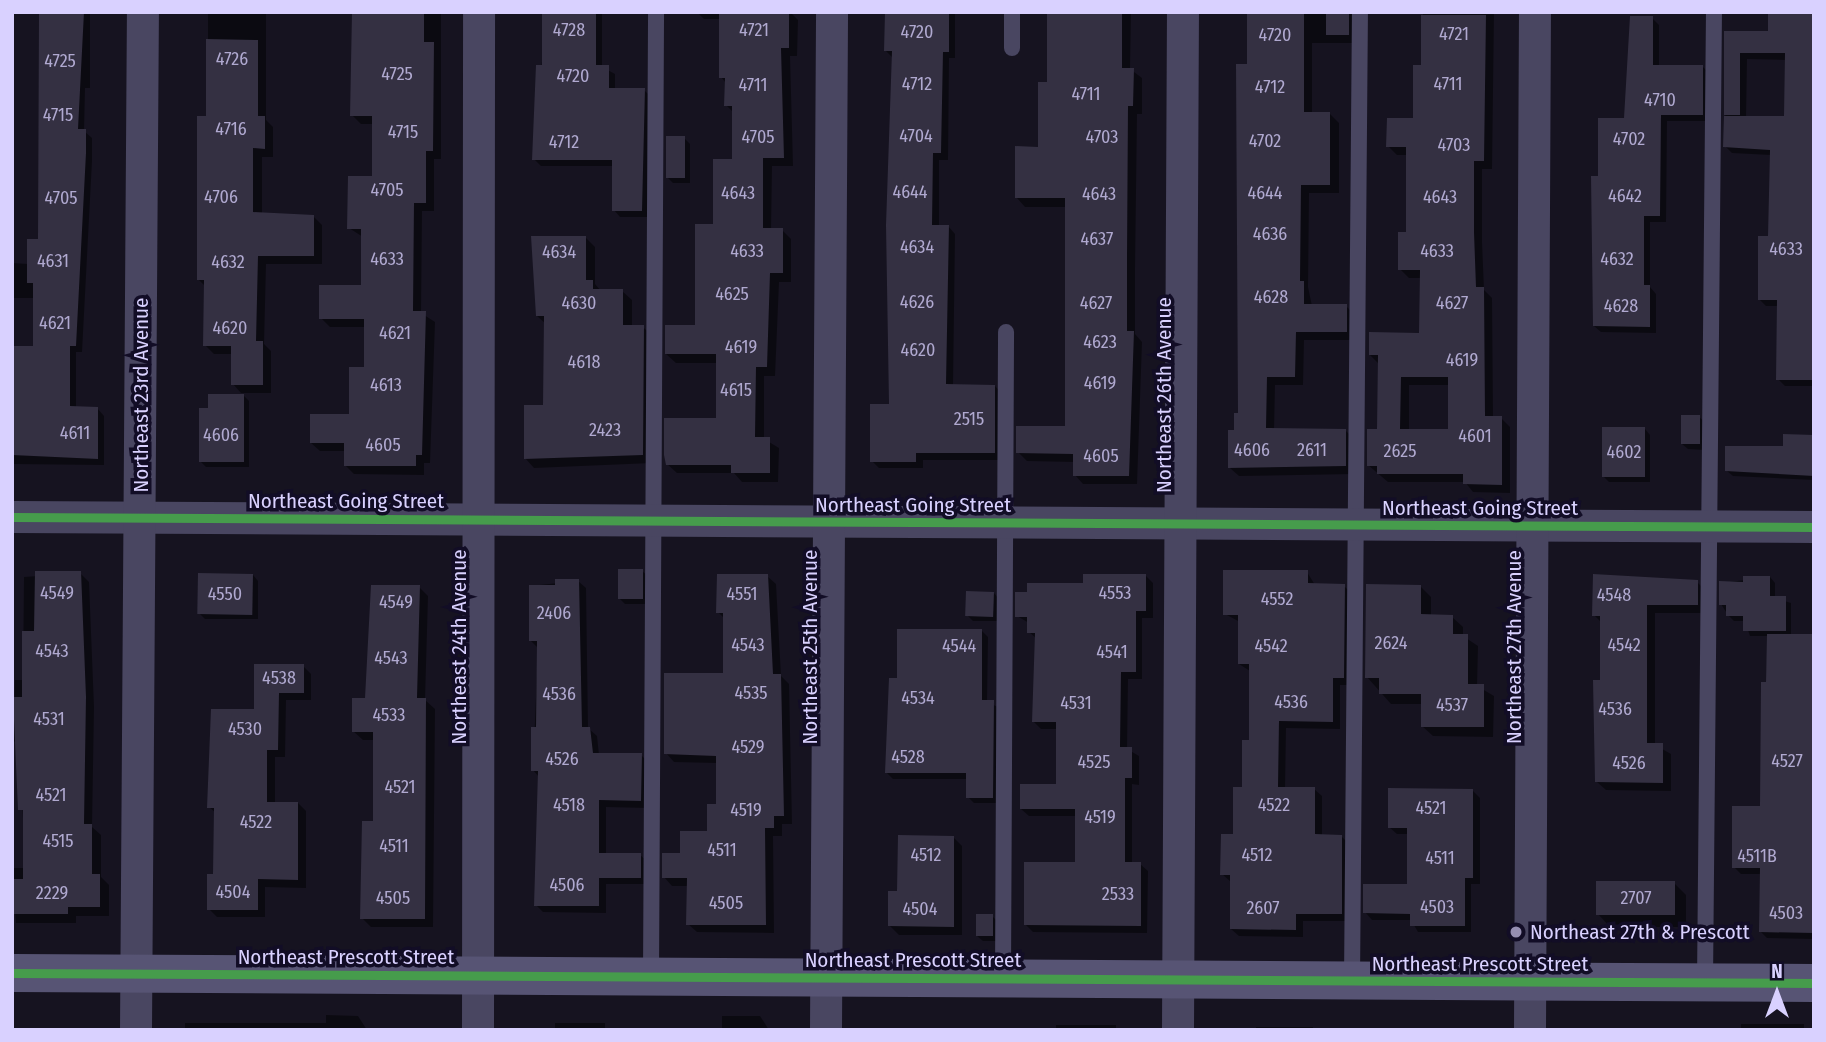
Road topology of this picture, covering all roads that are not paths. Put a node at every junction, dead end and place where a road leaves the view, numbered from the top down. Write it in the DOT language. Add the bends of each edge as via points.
graph roads {
  1 [pos="143,12"];
  2 [pos="480,12"];
  3 [pos="656,12"];
  4 [pos="832,12"];
  5 [pos="1012,12"];
  6 [pos="1183,12"];
  7 [pos="1360,12"];
  8 [pos="1535,12"];
  9 [pos="1714,12"];
  10 [pos="1012,48"];
  11 [pos="1006,332"];
  12 [pos="12,517"];
  13 [pos="140,517"];
  14 [pos="477,519"];
  15 [pos="653,520"];
  16 [pos="829,522"];
  17 [pos="1007,523"];
  18 [pos="1181,524"];
  19 [pos="1357,525"];
  20 [pos="1533,526"];
  21 [pos="1707,527"];
  22 [pos="1814,527"];
  23 [pos="12,973"];
  24 [pos="136,974"];
  25 [pos="475,975"];
  26 [pos="651,976"];
  27 [pos="826,977"];
  28 [pos="1003,978"];
  29 [pos="1179,979"];
  30 [pos="1352,981"];
  31 [pos="1530,982"];
  32 [pos="1705,982"];
  33 [pos="1814,983"];
  34 [pos="136,1030"];
  35 [pos="478,1030"];
  36 [pos="826,1030"];
  37 [pos="1178,1030"];
  38 [pos="1530,1030"];
  1 -- 13 [label="street, Northeast 23rd Avenue"];
  2 -- 14 [label="street, Northeast 24th Avenue"];
  3 -- 15 [label="lane"];
  4 -- 16 [label="street, Northeast 25th Avenue"];
  5 -- 10 [label="lane"];
  6 -- 18 [label="street, Northeast 26th Avenue"];
  7 -- 19 [label="lane"];
  8 -- 20 [label="street, Northeast 27th Avenue"];
  9 -- 21 [label="lane"];
  11 -- 17 [label="lane"];
  12 -- 13 [label="street, Northeast Going Street"];
  13 -- 14 [label="street, Northeast Going Street"];
  13 -- 24 [label="street, Northeast 23rd Avenue"];
  14 -- 15 [label="street, Northeast Going Street"];
  14 -- 25 [label="street, Northeast 24th Avenue"];
  15 -- 16 [label="street, Northeast Going Street"];
  15 -- 26 [label="lane"];
  16 -- 17 [label="street, Northeast Going Street"];
  16 -- 27 [label="street, Northeast 25th Avenue"];
  17 -- 18 [label="street, Northeast Going Street"];
  17 -- 28 [label="lane"];
  18 -- 19 [label="street, Northeast Going Street"];
  18 -- 29 [label="street, Northeast 26th Avenue"];
  19 -- 20 [label="street, Northeast Going Street"];
  19 -- 30 [label="lane"];
  20 -- 21 [label="street, Northeast Going Street"];
  20 -- 31 [label="street, Northeast 27th Avenue"];
  21 -- 22 [label="street, Northeast Going Street"];
  21 -- 32 [label="lane"];
  23 -- 24 [label="street, Northeast Prescott Street"];
  24 -- 25 [label="street, Northeast Prescott Street"];
  24 -- 34 [label="street, Northeast 23rd Avenue"];
  25 -- 26 [label="street, Northeast Prescott Street"];
  25 -- 35 [label="street, Northeast 24th Avenue"];
  26 -- 27 [label="street, Northeast Prescott Street"];
  27 -- 28 [label="street, Northeast Prescott Street"];
  27 -- 36 [label="street, Northeast 25th Avenue"];
  28 -- 29 [label="street, Northeast Prescott Street"];
  29 -- 30 [label="street, Northeast Prescott Street"];
  29 -- 37 [label="street, Northeast 26th Avenue"];
  30 -- 31 [label="street, Northeast Prescott Street"];
  31 -- 32 [label="street, Northeast Prescott Street"];
  31 -- 38 [label="street, Northeast 27th Avenue"];
  32 -- 33 [label="street, Northeast Prescott Street"];
}
